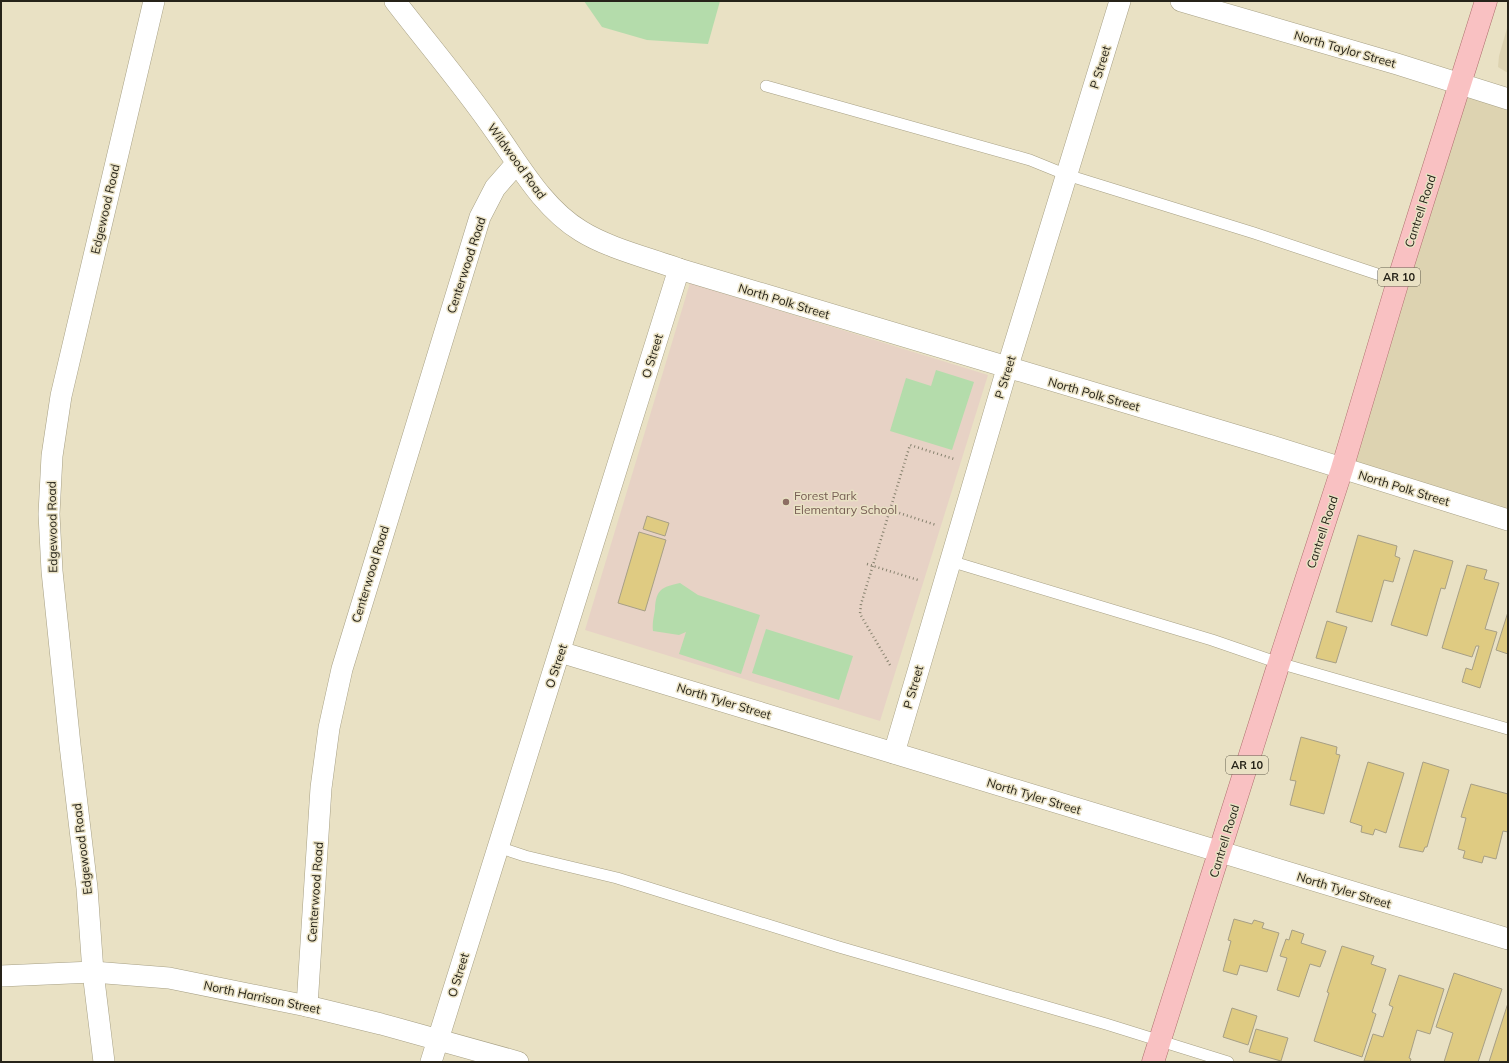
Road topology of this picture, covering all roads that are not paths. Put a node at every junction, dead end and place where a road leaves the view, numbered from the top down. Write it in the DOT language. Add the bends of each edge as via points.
graph roads {
  1 [pos="154,1"];
  2 [pos="395,1"];
  3 [pos="1120,1"];
  4 [pos="1181,1"];
  5 [pos="1486,1"];
  6 [pos="1460,85"];
  7 [pos="766,86"];
  8 [pos="1508,99"];
  9 [pos="516,164"];
  10 [pos="1067,175"];
  11 [pos="679,269"];
  12 [pos="1398,281"];
  13 [pos="1008,368"];
  14 [pos="1342,469"];
  15 [pos="1508,520"];
  16 [pos="950,561"];
  17 [pos="560,652"];
  18 [pos="1279,662"];
  19 [pos="1508,729"];
  20 [pos="894,753"];
  21 [pos="498,847"];
  22 [pos="1220,853"];
  23 [pos="1508,939"];
  24 [pos="93,972"];
  25 [pos="1,976"];
  26 [pos="307,1006"];
  27 [pos="1160,1040"];
  28 [pos="437,1041"];
  29 [pos="104,1062"];
  30 [pos="431,1062"];
  31 [pos="518,1062"];
  32 [pos="1153,1062"];
  33 [pos="1228,1062"];
  1 -- 24 [label="street, Edgewood Road" via="61,396 52,456 49,514 52,571 87,888"];
  2 -- 9 [label="street, Wildwood Road" via="495,130"];
  3 -- 10 [label="street, P Street"];
  4 -- 6 [label="street, North Taylor Street" via="1398,64"];
  5 -- 6 [label="main road, Cantrell Road / AR 10"];
  6 -- 8 [label="street, North Taylor Street"];
  6 -- 12 [label="main road, Cantrell Road / AR 10"];
  7 -- 10 [label="lane" via="1030,160"];
  9 -- 11 [label="street, Wildwood Road" via="551,207 581,231 598,240"];
  9 -- 26 [label="street, Centerwood Road" via="495,188 480,217 342,669 329,728 321,788"];
  10 -- 12 [label="lane"];
  10 -- 13 [label="street, P Street"];
  11 -- 13 [label="street, North Polk Street"];
  11 -- 17 [label="street, O Street"];
  12 -- 14 [label="main road, Cantrell Road / AR 10"];
  13 -- 14 [label="street, North Polk Street"];
  13 -- 16 [label="street, P Street"];
  14 -- 15 [label="street, North Polk Street"];
  14 -- 18 [label="main road, Cantrell Road / AR 10"];
  16 -- 18 [label="lane"];
  16 -- 20 [label="street, P Street"];
  17 -- 20 [label="street, North Tyler Street"];
  17 -- 21 [label="street, O Street"];
  18 -- 19 [label="lane"];
  18 -- 22 [label="main road, Cantrell Road / AR 10"];
  20 -- 22 [label="street, North Tyler Street"];
  21 -- 27 [label="lane" via="617,878 839,947"];
  21 -- 28 [label="street, O Street"];
  22 -- 23 [label="street, North Tyler Street"];
  22 -- 27 [label="main road, Cantrell Road / AR 10"];
  24 -- 25 [label="street, North Harrison Street"];
  24 -- 26 [label="street, North Harrison Street" via="169,978"];
  24 -- 29 [label="street, Edgewood Road"];
  26 -- 28 [label="street, North Harrison Street"];
  27 -- 32 [label="main road, Cantrell Road / AR 10"];
  27 -- 33 [label="lane"];
  28 -- 30 [label="street, O Street"];
  28 -- 31 [label="street, North Harrison Street"];
}
